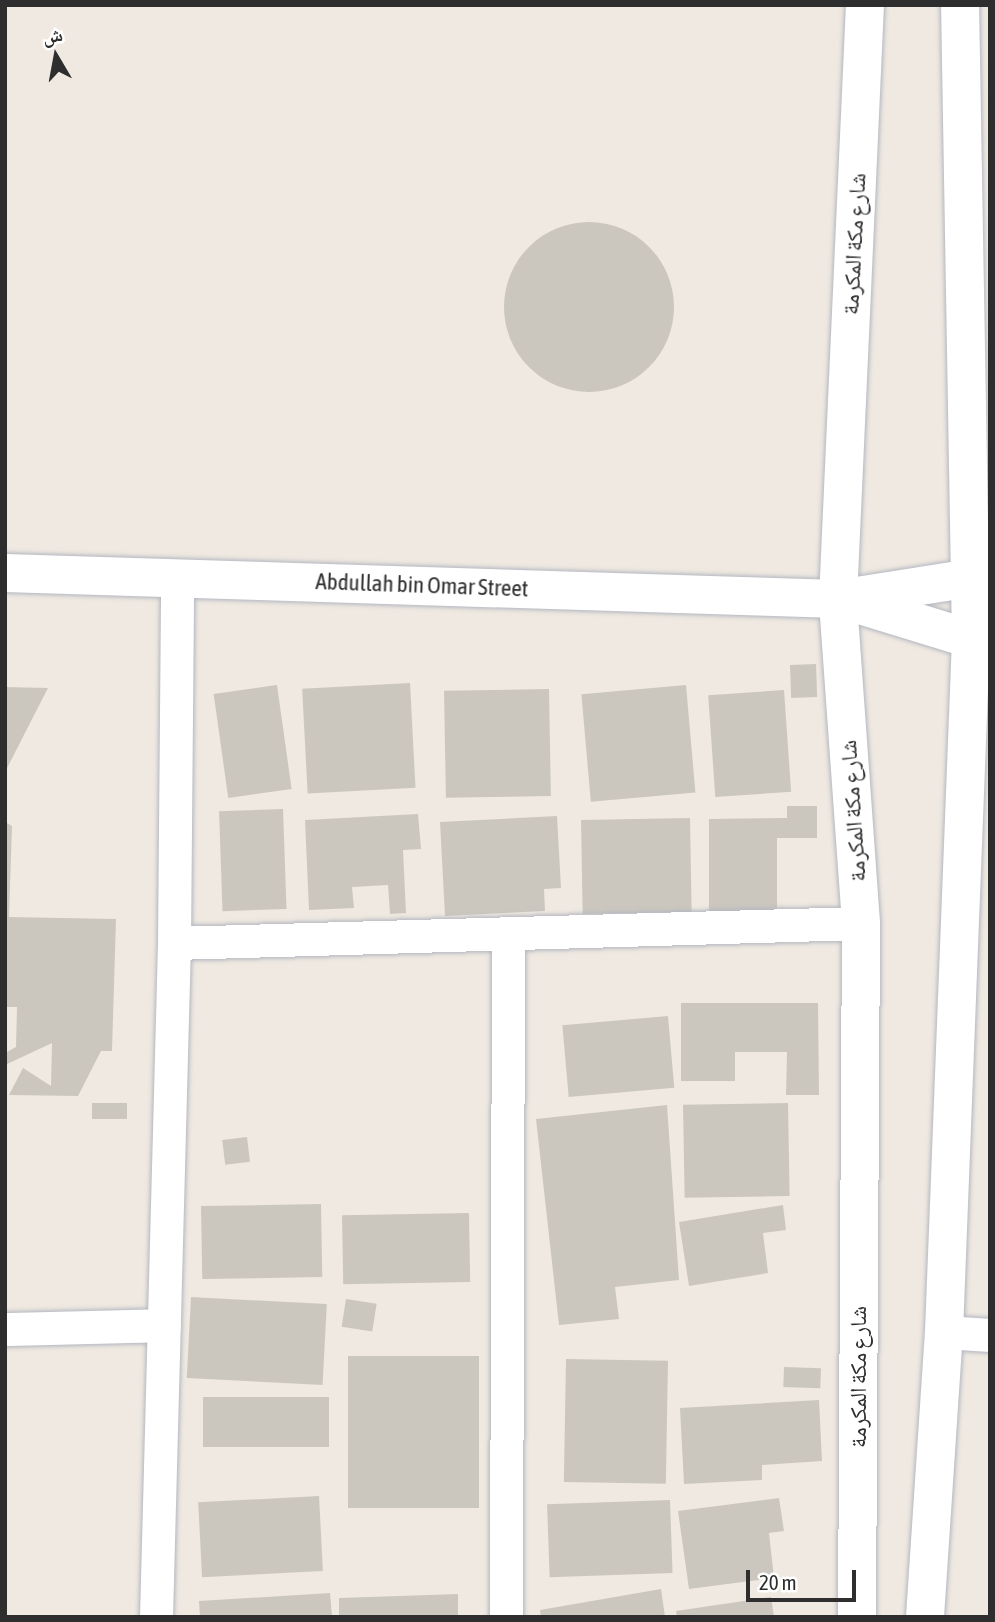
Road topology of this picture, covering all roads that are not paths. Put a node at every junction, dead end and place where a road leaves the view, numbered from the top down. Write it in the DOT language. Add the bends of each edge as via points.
graph roads {
  1 [pos="865,5"];
  2 [pos="960,5"];
  3 [pos="5,573"];
  4 [pos="981,575"];
  5 [pos="177,578"];
  6 [pos="838,599"];
  7 [pos="980,639"];
  8 [pos="861,923"];
  9 [pos="508,933"];
  10 [pos="174,943"];
  11 [pos="164,1325"];
  12 [pos="5,1329"];
  13 [pos="944,1332"];
  14 [pos="990,1335"];
  15 [pos="156,1617"];
  16 [pos="506,1617"];
  17 [pos="857,1617"];
  18 [pos="925,1617"];
  1 -- 6 [label="main road, شارع مكة المكرمة"];
  2 -- 4 [label="main road"];
  3 -- 5 [label="main road, Abdullah bin Omar Street"];
  4 -- 6 [label="main road, Abdullah bin Omar Street"];
  4 -- 7 [label="main road"];
  5 -- 6 [label="main road, Abdullah bin Omar Street"];
  5 -- 10 [label="street"];
  6 -- 7 [label="main road, Abdullah bin Omar Street"];
  6 -- 8 [label="main road, شارع مكة المكرمة"];
  7 -- 13 [label="main road"];
  8 -- 9 [label="street"];
  8 -- 17 [label="main road, شارع مكة المكرمة"];
  9 -- 10 [label="street"];
  9 -- 16 [label="street"];
  10 -- 11 [label="street"];
  11 -- 12 [label="street"];
  11 -- 15 [label="street"];
  13 -- 14 [label="street"];
  13 -- 18 [label="main road"];
}
